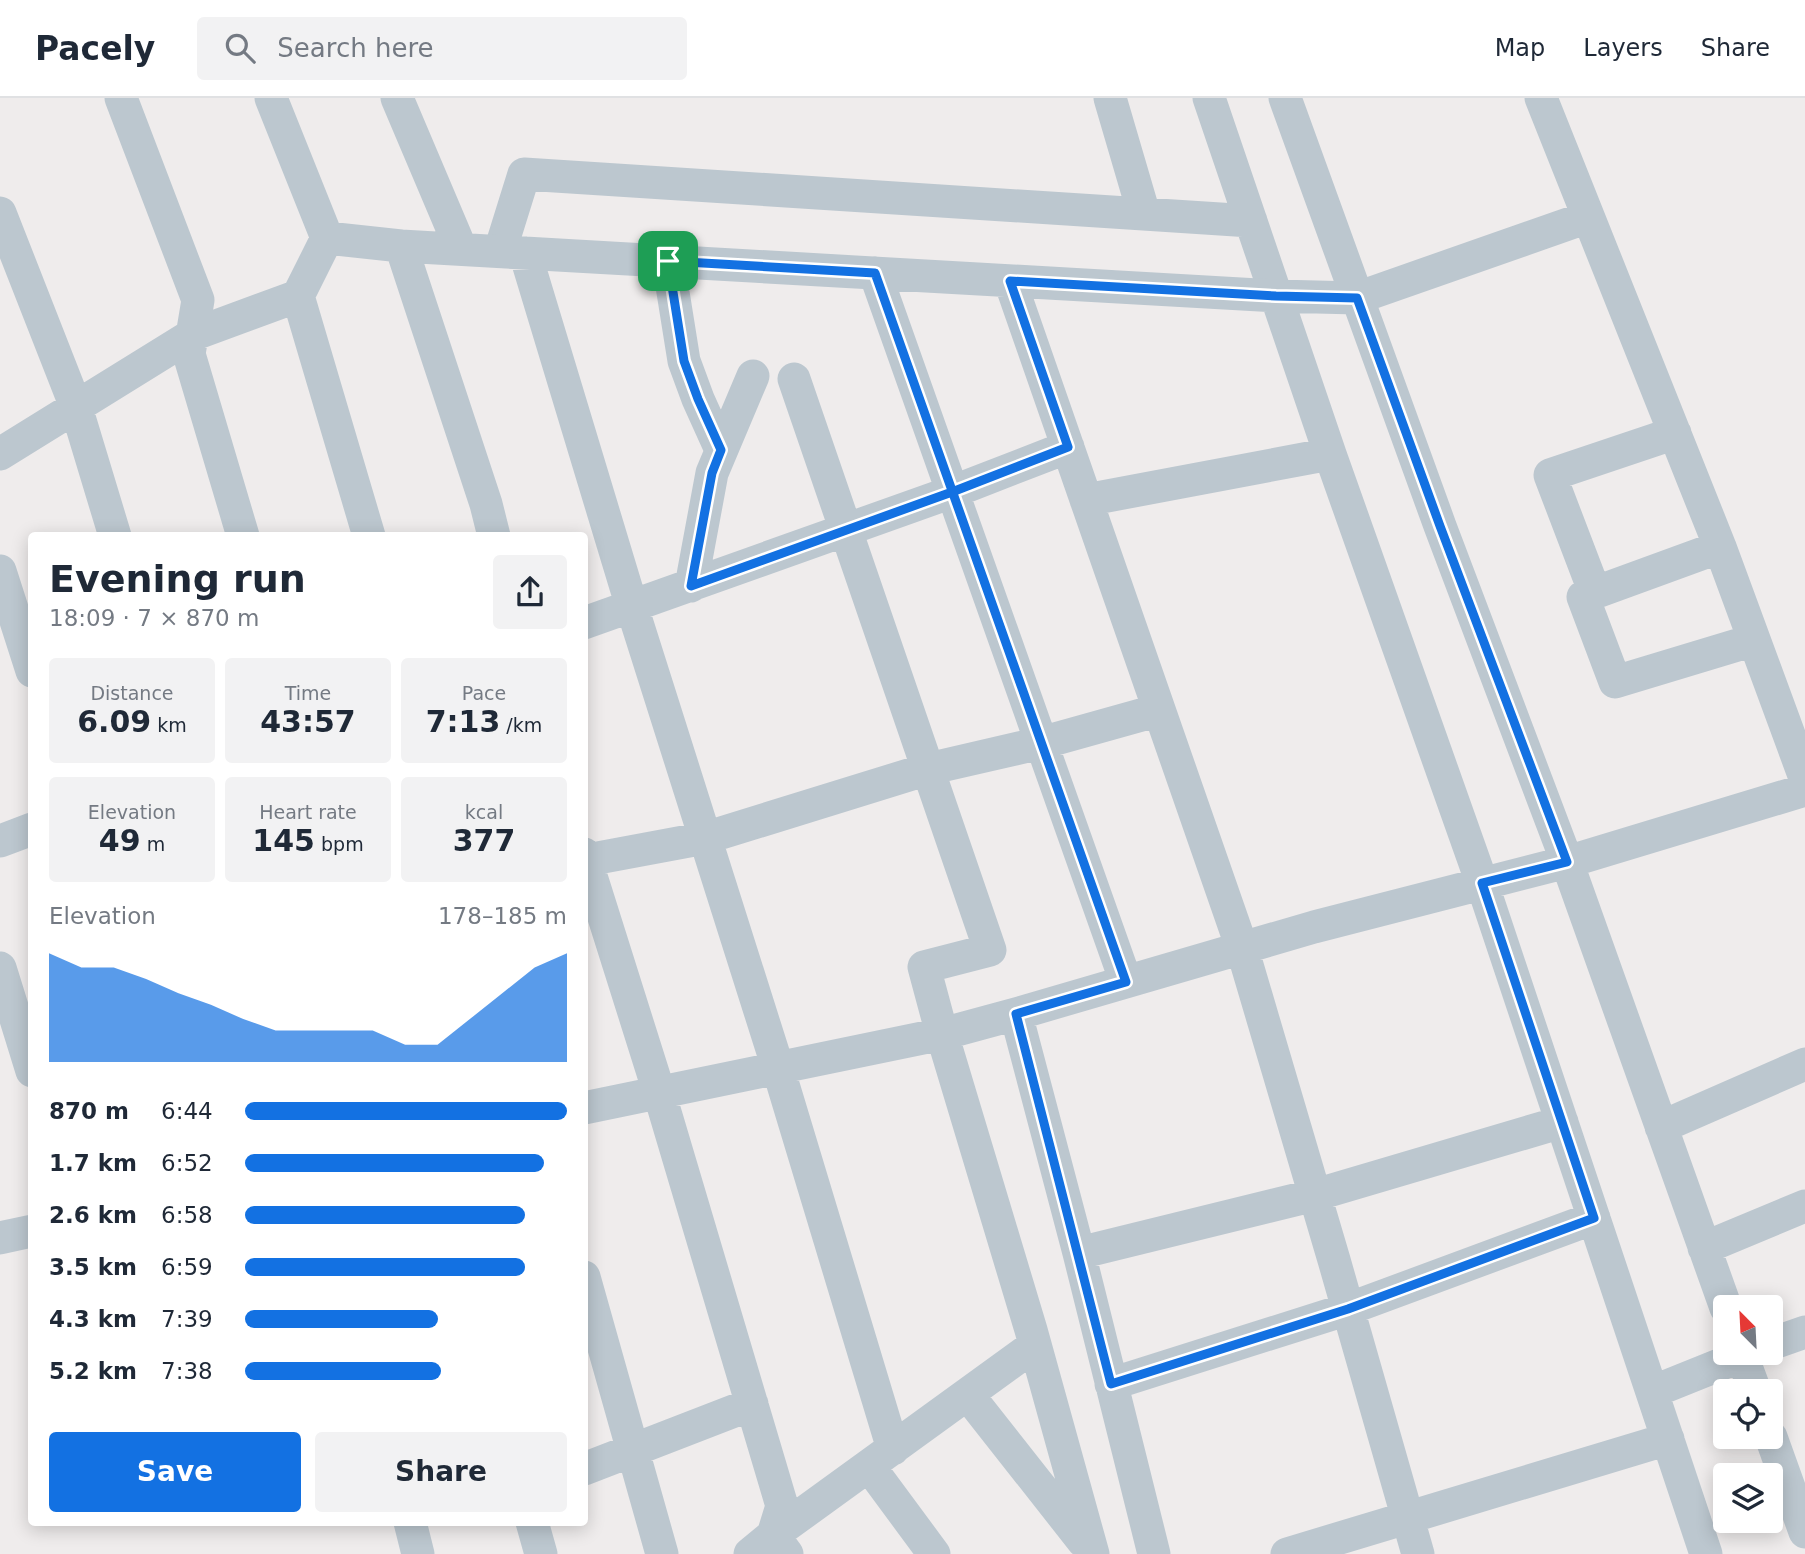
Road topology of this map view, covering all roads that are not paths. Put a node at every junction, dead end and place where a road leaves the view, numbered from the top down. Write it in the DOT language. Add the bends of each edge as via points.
graph roads {
  1 [pos="121,98"];
  2 [pos="271,98"];
  3 [pos="397,98"];
  4 [pos="1110,98"];
  5 [pos="1209,98"];
  6 [pos="1285,98"];
  7 [pos="1541,98"];
  8 [pos="0,213"];
  9 [pos="1144,214"];
  10 [pos="1588,217"];
  11 [pos="1251,221"];
  12 [pos="327,238"];
  13 [pos="401,246"];
  14 [pos="461,249"];
  15 [pos="513,252"];
  16 [pos="668,261"];
  17 [pos="875,273"];
  18 [pos="1010,281"];
  19 [pos="298,296"];
  20 [pos="1276,296"];
  21 [pos="1357,298"];
  22 [pos="192,335"];
  23 [pos="753,376"];
  24 [pos="794,379"];
  25 [pos="76,407"];
  26 [pos="1675,433"];
  27 [pos="1068,447"];
  28 [pos="721,450"];
  29 [pos="0,454"];
  30 [pos="1331,454"];
  31 [pos="952,492"];
  32 [pos="1086,500"];
  33 [pos="846,530"];
  34 [pos="114,532"];
  35 [pos="242,532"];
  36 [pos="368,532"];
  37 [pos="493,532"];
  38 [pos="1720,547"];
  39 [pos="0,571"];
  40 [pos="691,586"];
  41 [pos="1595,593"];
  42 [pos="632,607"];
  43 [pos="588,622"];
  44 [pos="1754,640"];
  45 [pos="28,658"];
  46 [pos="1159,710"];
  47 [pos="1041,743"];
  48 [pos="928,769"];
  49 [pos="1805,778"];
  50 [pos="1805,790"];
  51 [pos="28,830"];
  52 [pos="705,838"];
  53 [pos="0,841"];
  54 [pos="588,857"];
  55 [pos="1567,862"];
  56 [pos="588,863"];
  57 [pos="1482,883"];
  58 [pos="1241,948"];
  59 [pos="0,968"];
  60 [pos="1126,982"];
  61 [pos="1016,1014"];
  62 [pos="942,1034"];
  63 [pos="28,1058"];
  64 [pos="1805,1064"];
  65 [pos="778,1068"];
  66 [pos="659,1092"];
  67 [pos="588,1107"];
  68 [pos="1562,1122"];
  69 [pos="1661,1127"];
  70 [pos="1315,1195"];
  71 [pos="1805,1206"];
  72 [pos="1594,1218"];
  73 [pos="28,1232"];
  74 [pos="0,1238"];
  75 [pos="1704,1248"];
  76 [pos="1079,1252"];
  77 [pos="588,1291"];
  78 [pos="1721,1295"];
  79 [pos="1348,1309"];
  80 [pos="1805,1332"];
  81 [pos="1783,1340"];
  82 [pos="1035,1345"];
  83 [pos="1717,1365"];
  84 [pos="1111,1384"];
  85 [pos="1652,1392"];
  86 [pos="968,1395"];
  87 [pos="752,1404"];
  88 [pos="1668,1439"];
  89 [pos="1775,1449"];
  90 [pos="633,1451"];
  91 [pos="881,1457"];
  92 [pos="588,1468"];
  93 [pos="1407,1518"];
  94 [pos="411,1526"];
  95 [pos="533,1526"];
  96 [pos="1805,1532"];
  97 [pos="770,1548"];
  98 [pos="1696,1552"];
  99 [pos="418,1554"];
  100 [pos="541,1554"];
  101 [pos="662,1554"];
  102 [pos="934,1554"];
  103 [pos="1093,1554"];
  104 [pos="1154,1554"];
  105 [pos="1287,1554"];
  106 [pos="1418,1554"];
  1 -- 22 [label="street" via="198,300"];
  2 -- 12 [label="street"];
  3 -- 14 [label="street"];
  4 -- 9 [label="street"];
  5 -- 11 [label="street"];
  6 -- 21 [label="street"];
  7 -- 10 [label="street"];
  8 -- 25 [label="street"];
  9 -- 11 [label="street"];
  9 -- 15 [label="street" via="524,174"];
  10 -- 21 [label="street"];
  10 -- 26 [label="street"];
  11 -- 20 [label="street"];
  12 -- 13 [label="street"];
  12 -- 19 [label="street"];
  13 -- 14 [label="street"];
  13 -- 37 [label="street"];
  14 -- 15 [label="street"];
  15 -- 16 [label="street"];
  15 -- 42 [label="street"];
  16 -- 17 [label="street"];
  16 -- 28 [label="street" via="684,361"];
  17 -- 18 [label="street"];
  17 -- 31 [label="street"];
  18 -- 20 [label="street"];
  18 -- 27 [label="street"];
  19 -- 22 [label="street"];
  19 -- 36 [label="street"];
  20 -- 21 [label="street"];
  20 -- 30 [label="street"];
  21 -- 55 [label="street"];
  22 -- 25 [label="street"];
  22 -- 35 [label="street" via="189,354"];
  23 -- 28 [label="street"];
  24 -- 33 [label="street"];
  25 -- 29 [label="street"];
  25 -- 34 [label="street"];
  26 -- 38 [label="street"];
  26 -- 41 [label="street" via="1550,475"];
  27 -- 31 [label="street"];
  27 -- 32 [label="street"];
  28 -- 40 [label="street" via="712,473"];
  30 -- 32 [label="street"];
  30 -- 57 [label="street"];
  31 -- 33 [label="street"];
  31 -- 47 [label="street"];
  32 -- 46 [label="street"];
  33 -- 40 [label="street"];
  33 -- 48 [label="street"];
  38 -- 41 [label="street"];
  38 -- 44 [label="street"];
  39 -- 45 [label="street"];
  40 -- 42 [label="street"];
  41 -- 44 [label="street" via="1583,597 1615,682"];
  42 -- 43 [label="street"];
  42 -- 52 [label="street"];
  44 -- 49 [label="street"];
  46 -- 47 [label="street"];
  46 -- 58 [label="street"];
  47 -- 48 [label="street"];
  47 -- 60 [label="street"];
  48 -- 52 [label="street"];
  48 -- 62 [label="street" via="990,950 924,967"];
  50 -- 55 [label="street"];
  51 -- 53 [label="street"];
  52 -- 54 [label="street"];
  52 -- 65 [label="street"];
  55 -- 57 [label="street"];
  55 -- 69 [label="street"];
  56 -- 66 [label="street"];
  57 -- 58 [label="street"];
  57 -- 68 [label="street"];
  58 -- 60 [label="street"];
  58 -- 70 [label="street"];
  59 -- 63 [label="street"];
  60 -- 61 [label="street"];
  61 -- 62 [label="street"];
  61 -- 76 [label="street"];
  62 -- 65 [label="street"];
  62 -- 82 [label="street"];
  64 -- 69 [label="street"];
  65 -- 66 [label="street"];
  65 -- 91 [label="street"];
  66 -- 67 [label="street"];
  66 -- 87 [label="street"];
  68 -- 70 [label="street"];
  68 -- 72 [label="street"];
  69 -- 75 [label="street"];
  70 -- 76 [label="street"];
  70 -- 79 [label="street"];
  71 -- 75 [label="street"];
  72 -- 79 [label="street"];
  72 -- 85 [label="street"];
  73 -- 74 [label="street"];
  75 -- 78 [label="street"];
  76 -- 84 [label="street"];
  77 -- 90 [label="street"];
  79 -- 84 [label="street"];
  79 -- 93 [label="street"];
  80 -- 81 [label="street"];
  82 -- 86 [label="street"];
  82 -- 103 [label="street"];
  83 -- 85 [label="street"];
  84 -- 104 [label="street"];
  85 -- 88 [label="street"];
  86 -- 91 [label="street"];
  86 -- 103 [label="street"];
  87 -- 90 [label="street"];
  87 -- 97 [label="street" via="782,1506"];
  88 -- 93 [label="street"];
  88 -- 98 [label="street"];
  89 -- 96 [label="street"];
  90 -- 92 [label="street"];
  90 -- 101 [label="street"];
  91 -- 97 [label="street"];
  91 -- 102 [label="street"];
  93 -- 105 [label="street"];
  93 -- 106 [label="street"];
  94 -- 99 [label="street"];
  95 -- 100 [label="street"];
}
